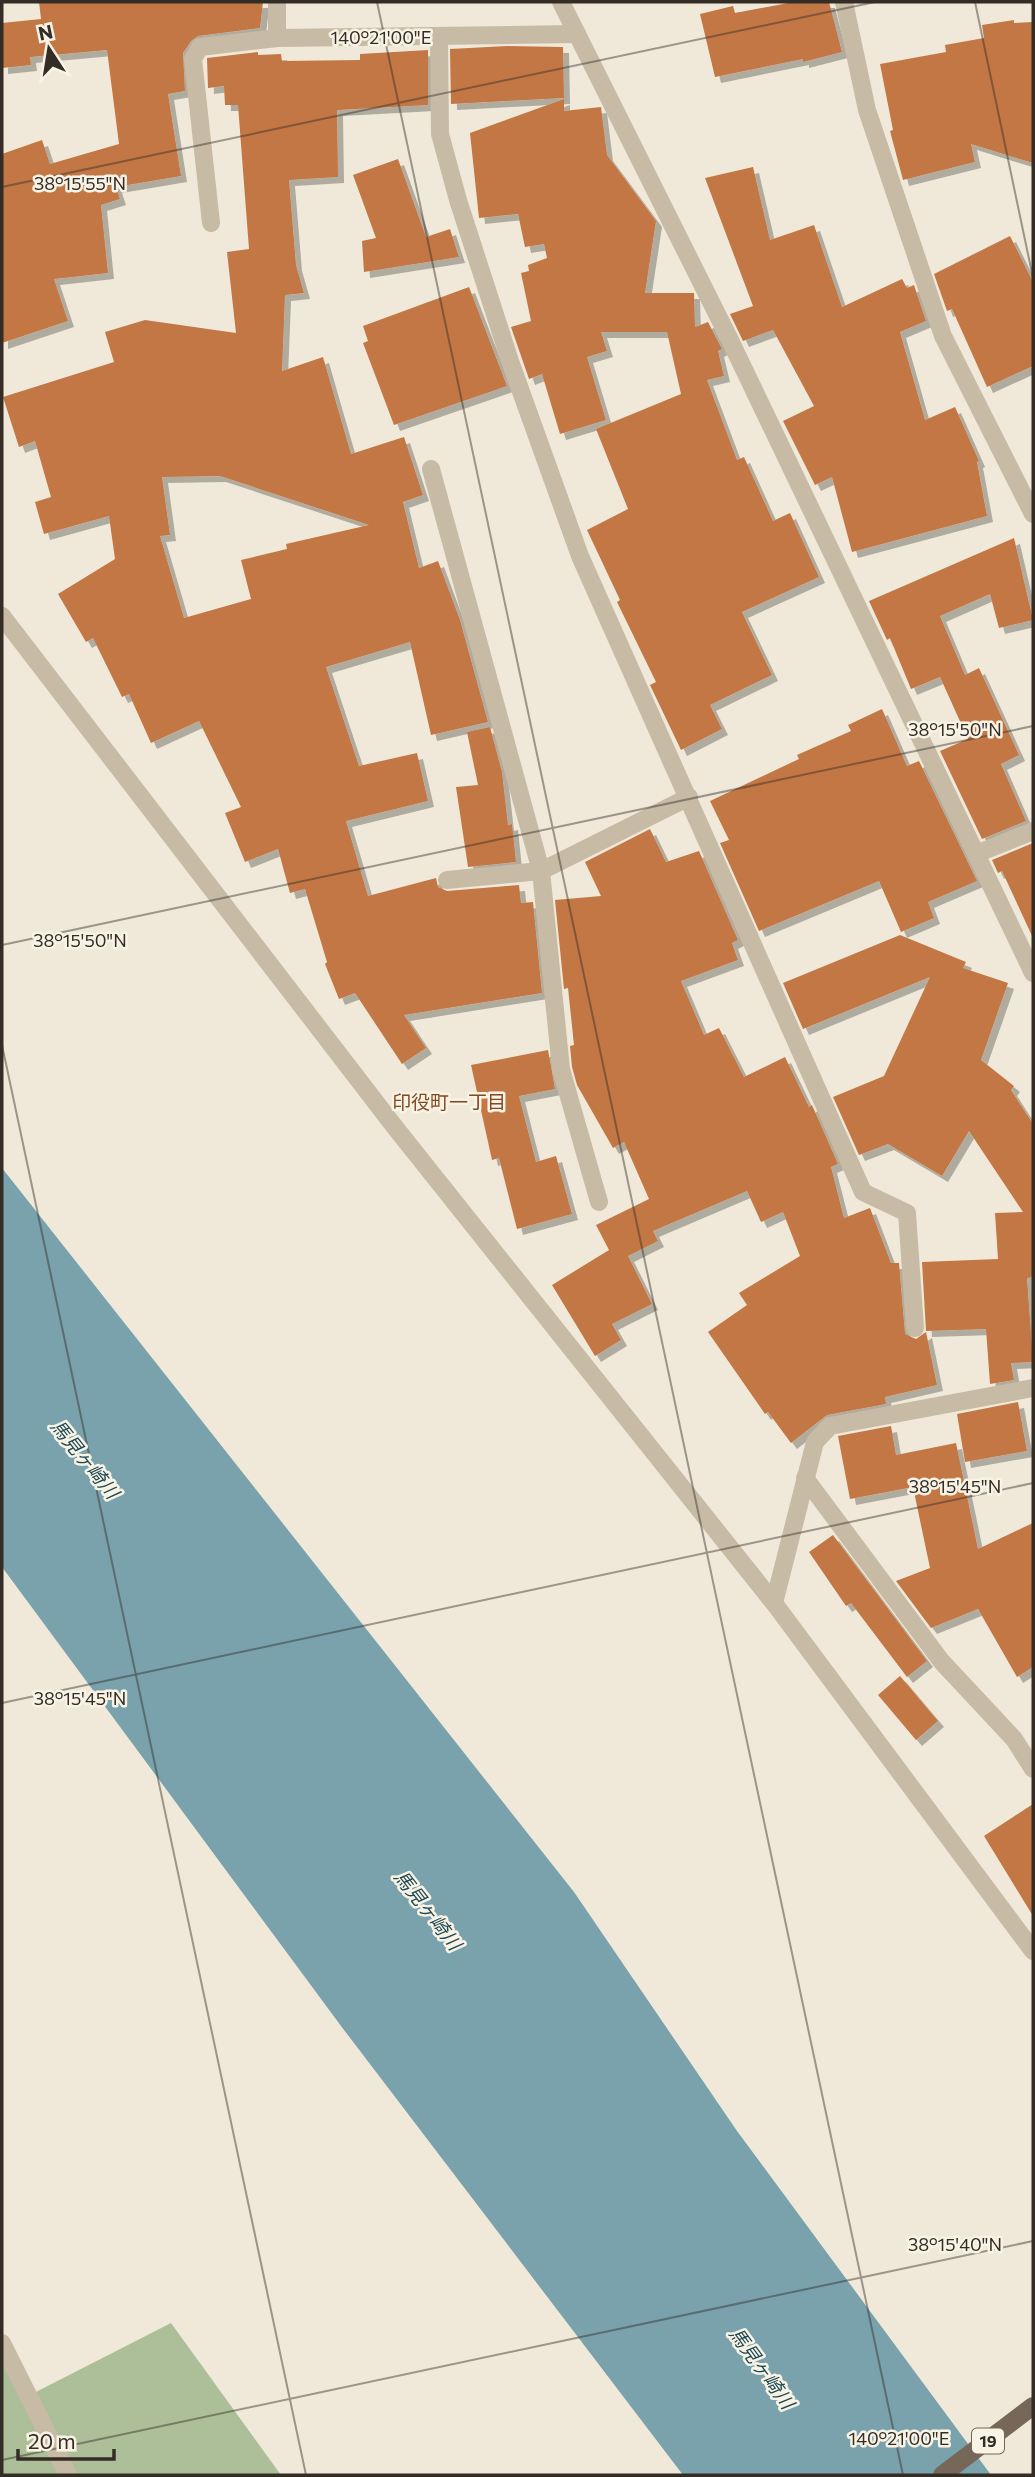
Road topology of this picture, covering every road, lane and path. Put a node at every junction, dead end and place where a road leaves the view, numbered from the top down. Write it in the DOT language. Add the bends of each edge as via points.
graph roads {
  1 [pos="277,2"];
  2 [pos="561,2"];
  3 [pos="844,2"];
  4 [pos="577,34"];
  5 [pos="277,38"];
  6 [pos="439,38"];
  7 [pos="211,223"];
  8 [pos="431,469"];
  9 [pos="1033,514"];
  10 [pos="2,616"];
  11 [pos="689,797"];
  12 [pos="1033,831"];
  13 [pos="976,854"];
  14 [pos="541,871"];
  15 [pos="447,880"];
  16 [pos="1033,973"];
  17 [pos="599,1202"];
  18 [pos="915,1328"];
  19 [pos="1033,1388"];
  20 [pos="805,1478"];
  21 [pos="774,1603"];
  22 [pos="1033,1769"];
  23 [pos="1033,1951"];
  24 [pos="2,2343"];
  25 [pos="1033,2406"];
  26 [pos="68,2475"];
  27 [pos="942,2475"];
  1 -- 5 [label="street"];
  2 -- 4 [label="street"];
  3 -- 9 [label="street" via="867,110 943,336"];
  4 -- 6 [label="street"];
  4 -- 13 [label="street" via="735,350"];
  5 -- 6 [label="street"];
  5 -- 7 [label="street" via="200,47 193,59"];
  6 -- 11 [label="street" via="440,134 510,361 580,556"];
  8 -- 14 [label="street"];
  10 -- 21 [label="street" via="394,1126"];
  11 -- 14 [label="street"];
  11 -- 18 [label="street" via="863,1192 907,1213"];
  12 -- 13 [label="street"];
  13 -- 16 [label="street"];
  14 -- 15 [label="street"];
  14 -- 17 [label="street" via="561,1069"];
  19 -- 20 [label="street" via="830,1426 815,1442"];
  20 -- 21 [label="street"];
  20 -- 22 [label="street" via="942,1661 1014,1739"];
  21 -- 23 [label="street"];
  24 -- 26 [label="street"];
  25 -- 27 [label="main road, 19"];
}
